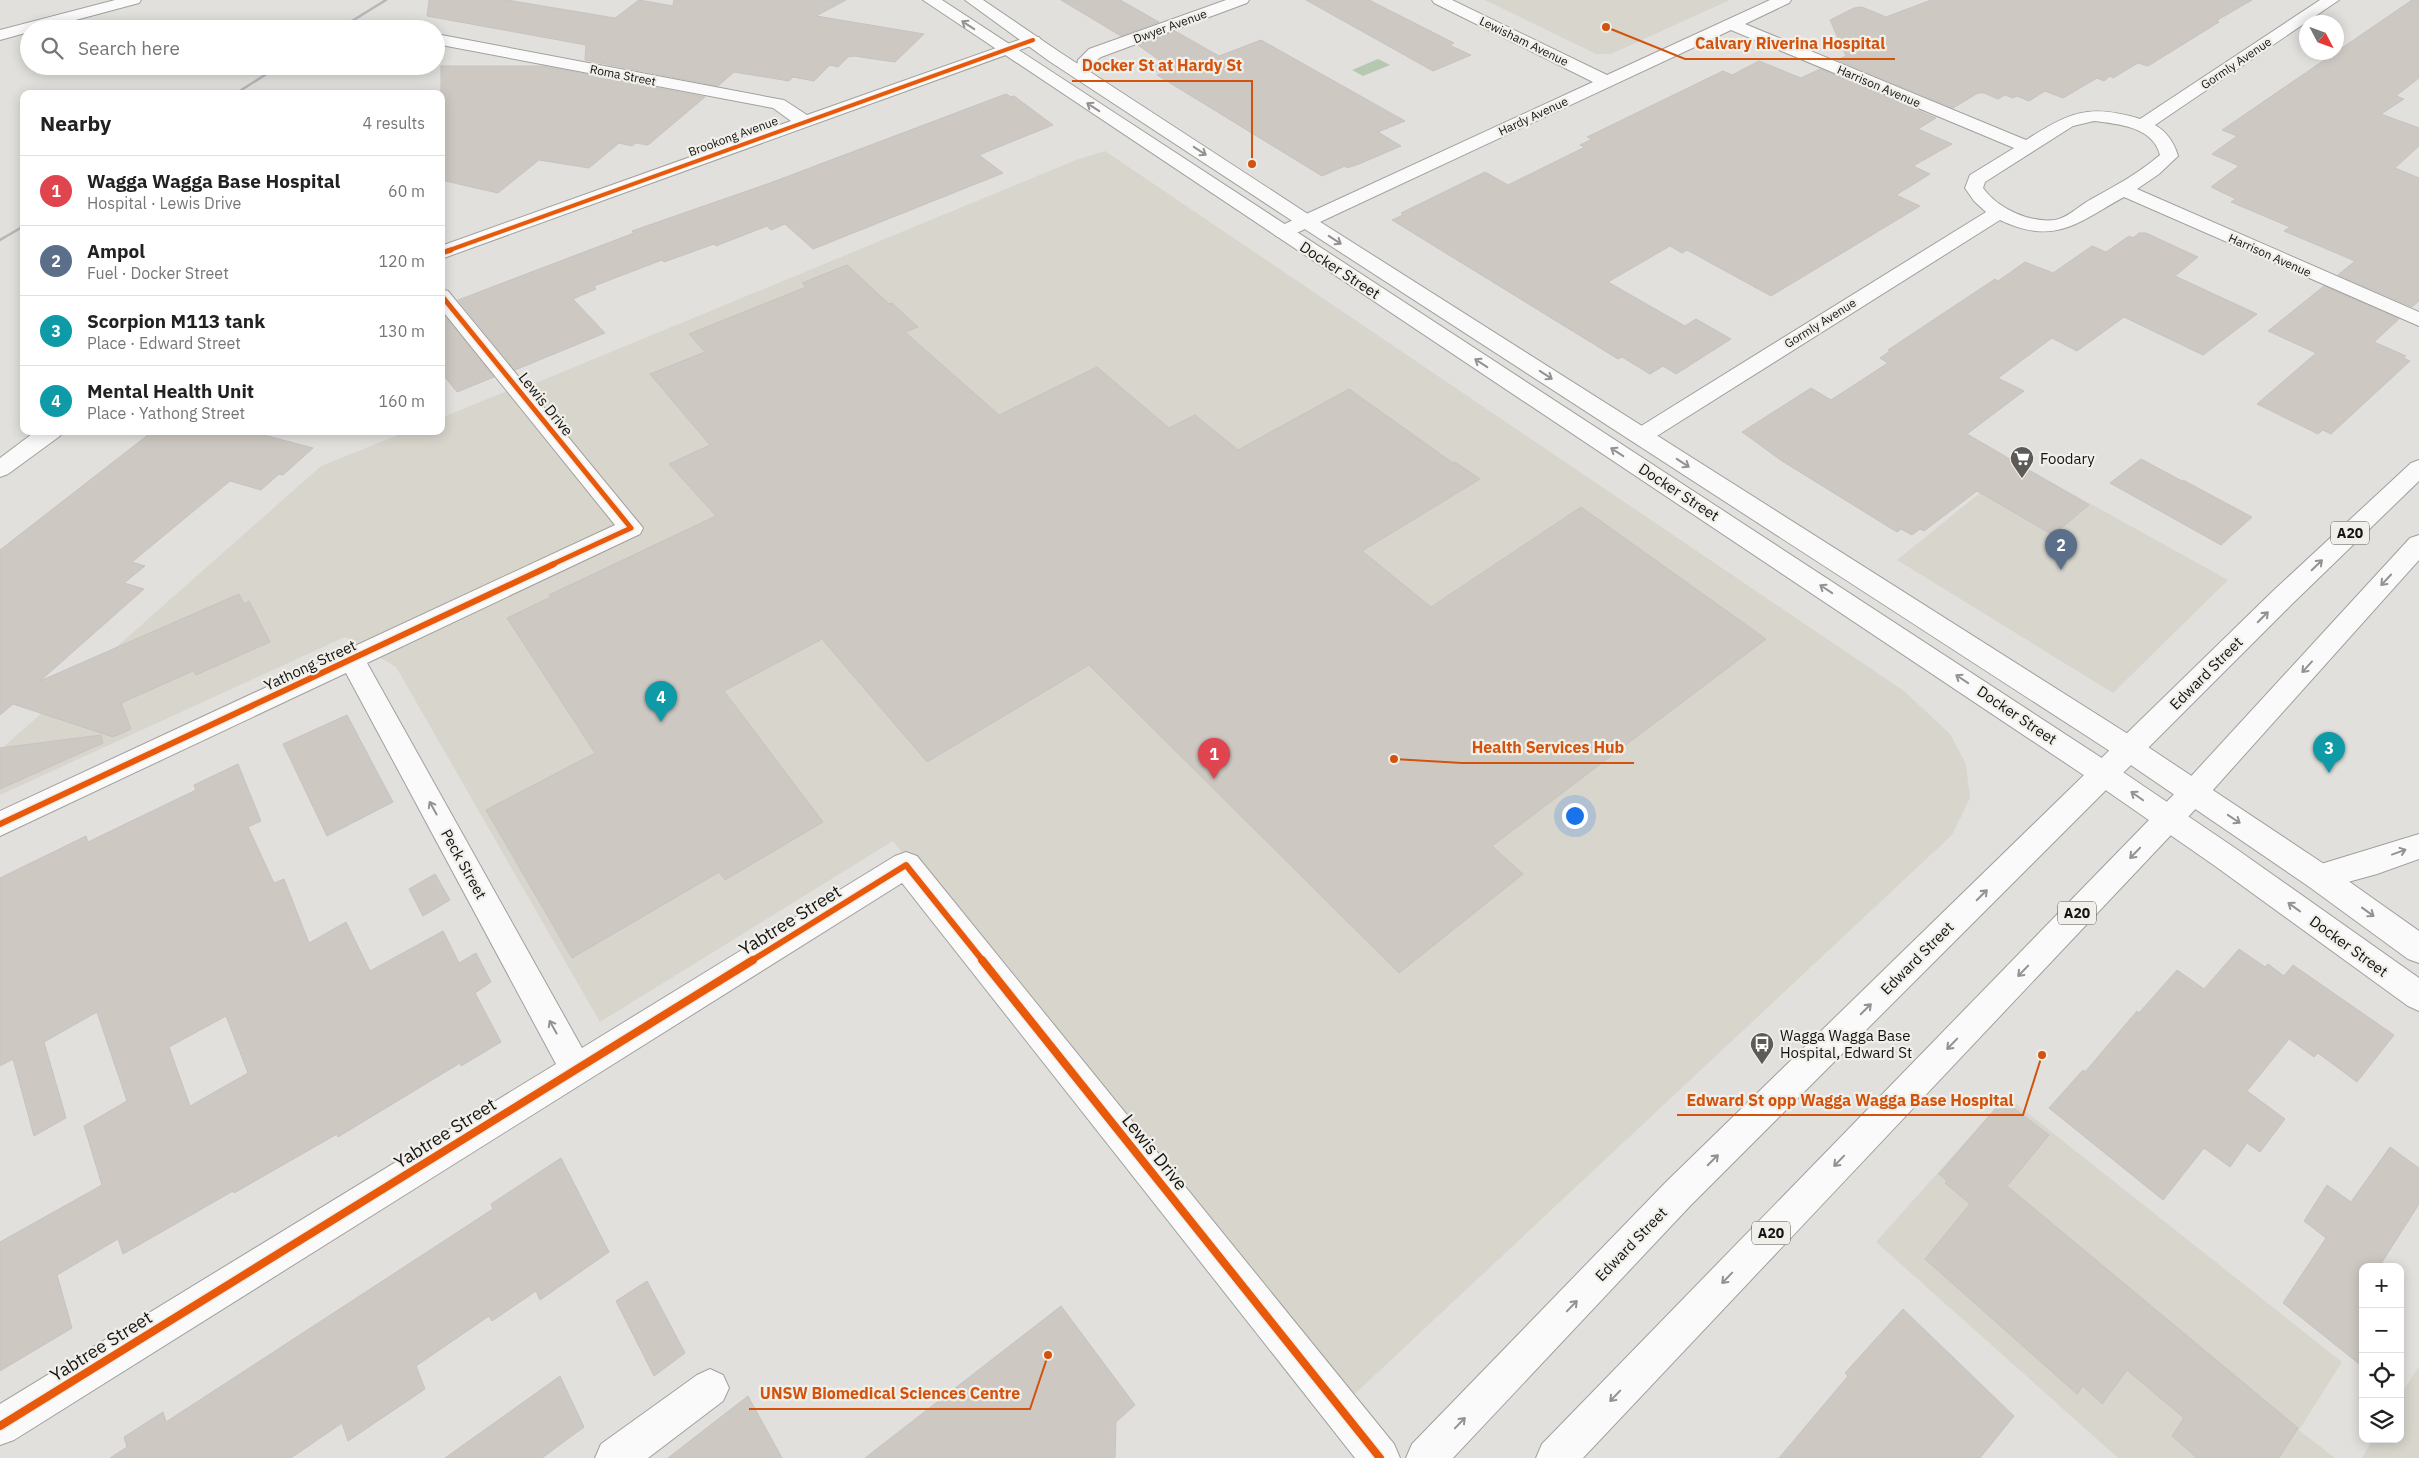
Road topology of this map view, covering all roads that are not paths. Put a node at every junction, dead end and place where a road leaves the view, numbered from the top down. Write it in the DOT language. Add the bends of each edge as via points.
graph roads {
  1 [pos="134,0"];
  2 [pos="931,0"];
  3 [pos="973,0"];
  4 [pos="1241,0"];
  5 [pos="1440,0"];
  6 [pos="1783,0"];
  7 [pos="2331,0"];
  8 [pos="57,20"];
  9 [pos="1731,24"];
  10 [pos="20,30"];
  11 [pos="0,35"];
  12 [pos="1033,40"];
  13 [pos="445,41"];
  14 [pos="1006,50"];
  15 [pos="1083,75"];
  16 [pos="1607,82"];
  17 [pos="804,122"];
  18 [pos="2141,126"];
  19 [pos="2027,147"];
  20 [pos="2122,189"];
  21 [pos="1999,212"];
  22 [pos="1307,222"];
  23 [pos="1283,232"];
  24 [pos="445,252"];
  25 [pos="445,300"];
  26 [pos="2419,320"];
  27 [pos="47,435"];
  28 [pos="1641,436"];
  29 [pos="2419,468"];
  30 [pos="0,469"];
  31 [pos="630,528"];
  32 [pos="2419,544"];
  33 [pos="352,659"];
  34 [pos="2129,750"];
  35 [pos="2104,774"];
  36 [pos="2194,792"];
  37 [pos="2169,818"];
  38 [pos="0,824"];
  39 [pos="2419,846"];
  40 [pos="906,865"];
  41 [pos="2319,878"];
  42 [pos="2419,949"];
  43 [pos="2419,996"];
  44 [pos="577,1070"];
  45 [pos="710,1388"];
  46 [pos="0,1426"];
  47 [pos="615,1458"];
  48 [pos="1380,1458"];
  49 [pos="1426,1458"];
  50 [pos="1556,1458"];
  1 -- 8 [label="main road"];
  14 -- 2 [label="main road, Docker Street, one-way"];
  3 -- 12 [label="main road, Docker Street"];
  4 -- 15 [label="main road, Dwyer Avenue" via="1095,53 1086,60"];
  5 -- 16 [label="main road, Lewisham Avenue"];
  6 -- 9 [label="main road, Hardy Avenue"];
  7 -- 18 [label="main road, Gormly Avenue"];
  9 -- 16 [label="main road, Hardy Avenue"];
  9 -- 19 [label="main road, Harrison Avenue"];
  10 -- 11 [label="main road"];
  12 -- 14 [label="main road, Brookong Avenue"];
  12 -- 15 [label="main road, Docker Street"];
  13 -- 17 [label="main road, Roma Street" via="778,104"];
  14 -- 17 [label="main road, Brookong Avenue"];
  23 -- 14 [label="main road, Docker Street, one-way"];
  15 -- 22 [label="main road, Docker Street, one-way"];
  16 -- 22 [label="main road, Hardy Avenue"];
  17 -- 24 [label="main road, Brookong Avenue"];
  18 -- 19 [label="main road" via="2112,118 2079,118"];
  18 -- 20 [label="main road" via="2162,138 2169,156"];
  19 -- 21 [label="main road" via="1977,179 1974,188 1979,198"];
  20 -- 21 [label="main road" via="2064,224 2027,222"];
  20 -- 26 [label="main road, Harrison Avenue"];
  21 -- 28 [label="main road, Gormly Avenue"];
  22 -- 23 [label="main road, Hardy Avenue"];
  22 -- 28 [label="main road, Docker Street, one-way"];
  35 -- 23 [label="main road, Docker Street, one-way"];
  25 -- 31 [label="main road, Lewis Drive"];
  27 -- 30 [label="main road"];
  28 -- 34 [label="main road, Docker Street, one-way"];
  34 -- 29 [label="main road, Edward Street / A20, one-way"];
  31 -- 33 [label="main road, Yathong Street"];
  32 -- 36 [label="main road, A20, one-way"];
  33 -- 38 [label="main road, Yathong Street"];
  44 -- 33 [label="main road, Peck Street, one-way"];
  34 -- 35 [label="main road, Edward Street / A20"];
  34 -- 36 [label="main road, Docker Street"];
  37 -- 35 [label="main road, Docker Street, one-way"];
  49 -- 35 [label="main road, Edward Street / A20, one-way" via="1678,1194"];
  36 -- 37 [label="main road, A20"];
  36 -- 41 [label="main road, Docker Street, one-way"];
  43 -- 37 [label="main road, Docker Street, one-way"];
  37 -- 50 [label="main road, A20, one-way"];
  41 -- 39 [label="main road, one-way"];
  40 -- 44 [label="main road, Yabtree Street"];
  40 -- 48 [label="main road, Lewis Drive"];
  41 -- 42 [label="main road, Docker Street, one-way"];
  44 -- 46 [label="main road, Yabtree Street"];
  45 -- 47 [label="main road"];
}
